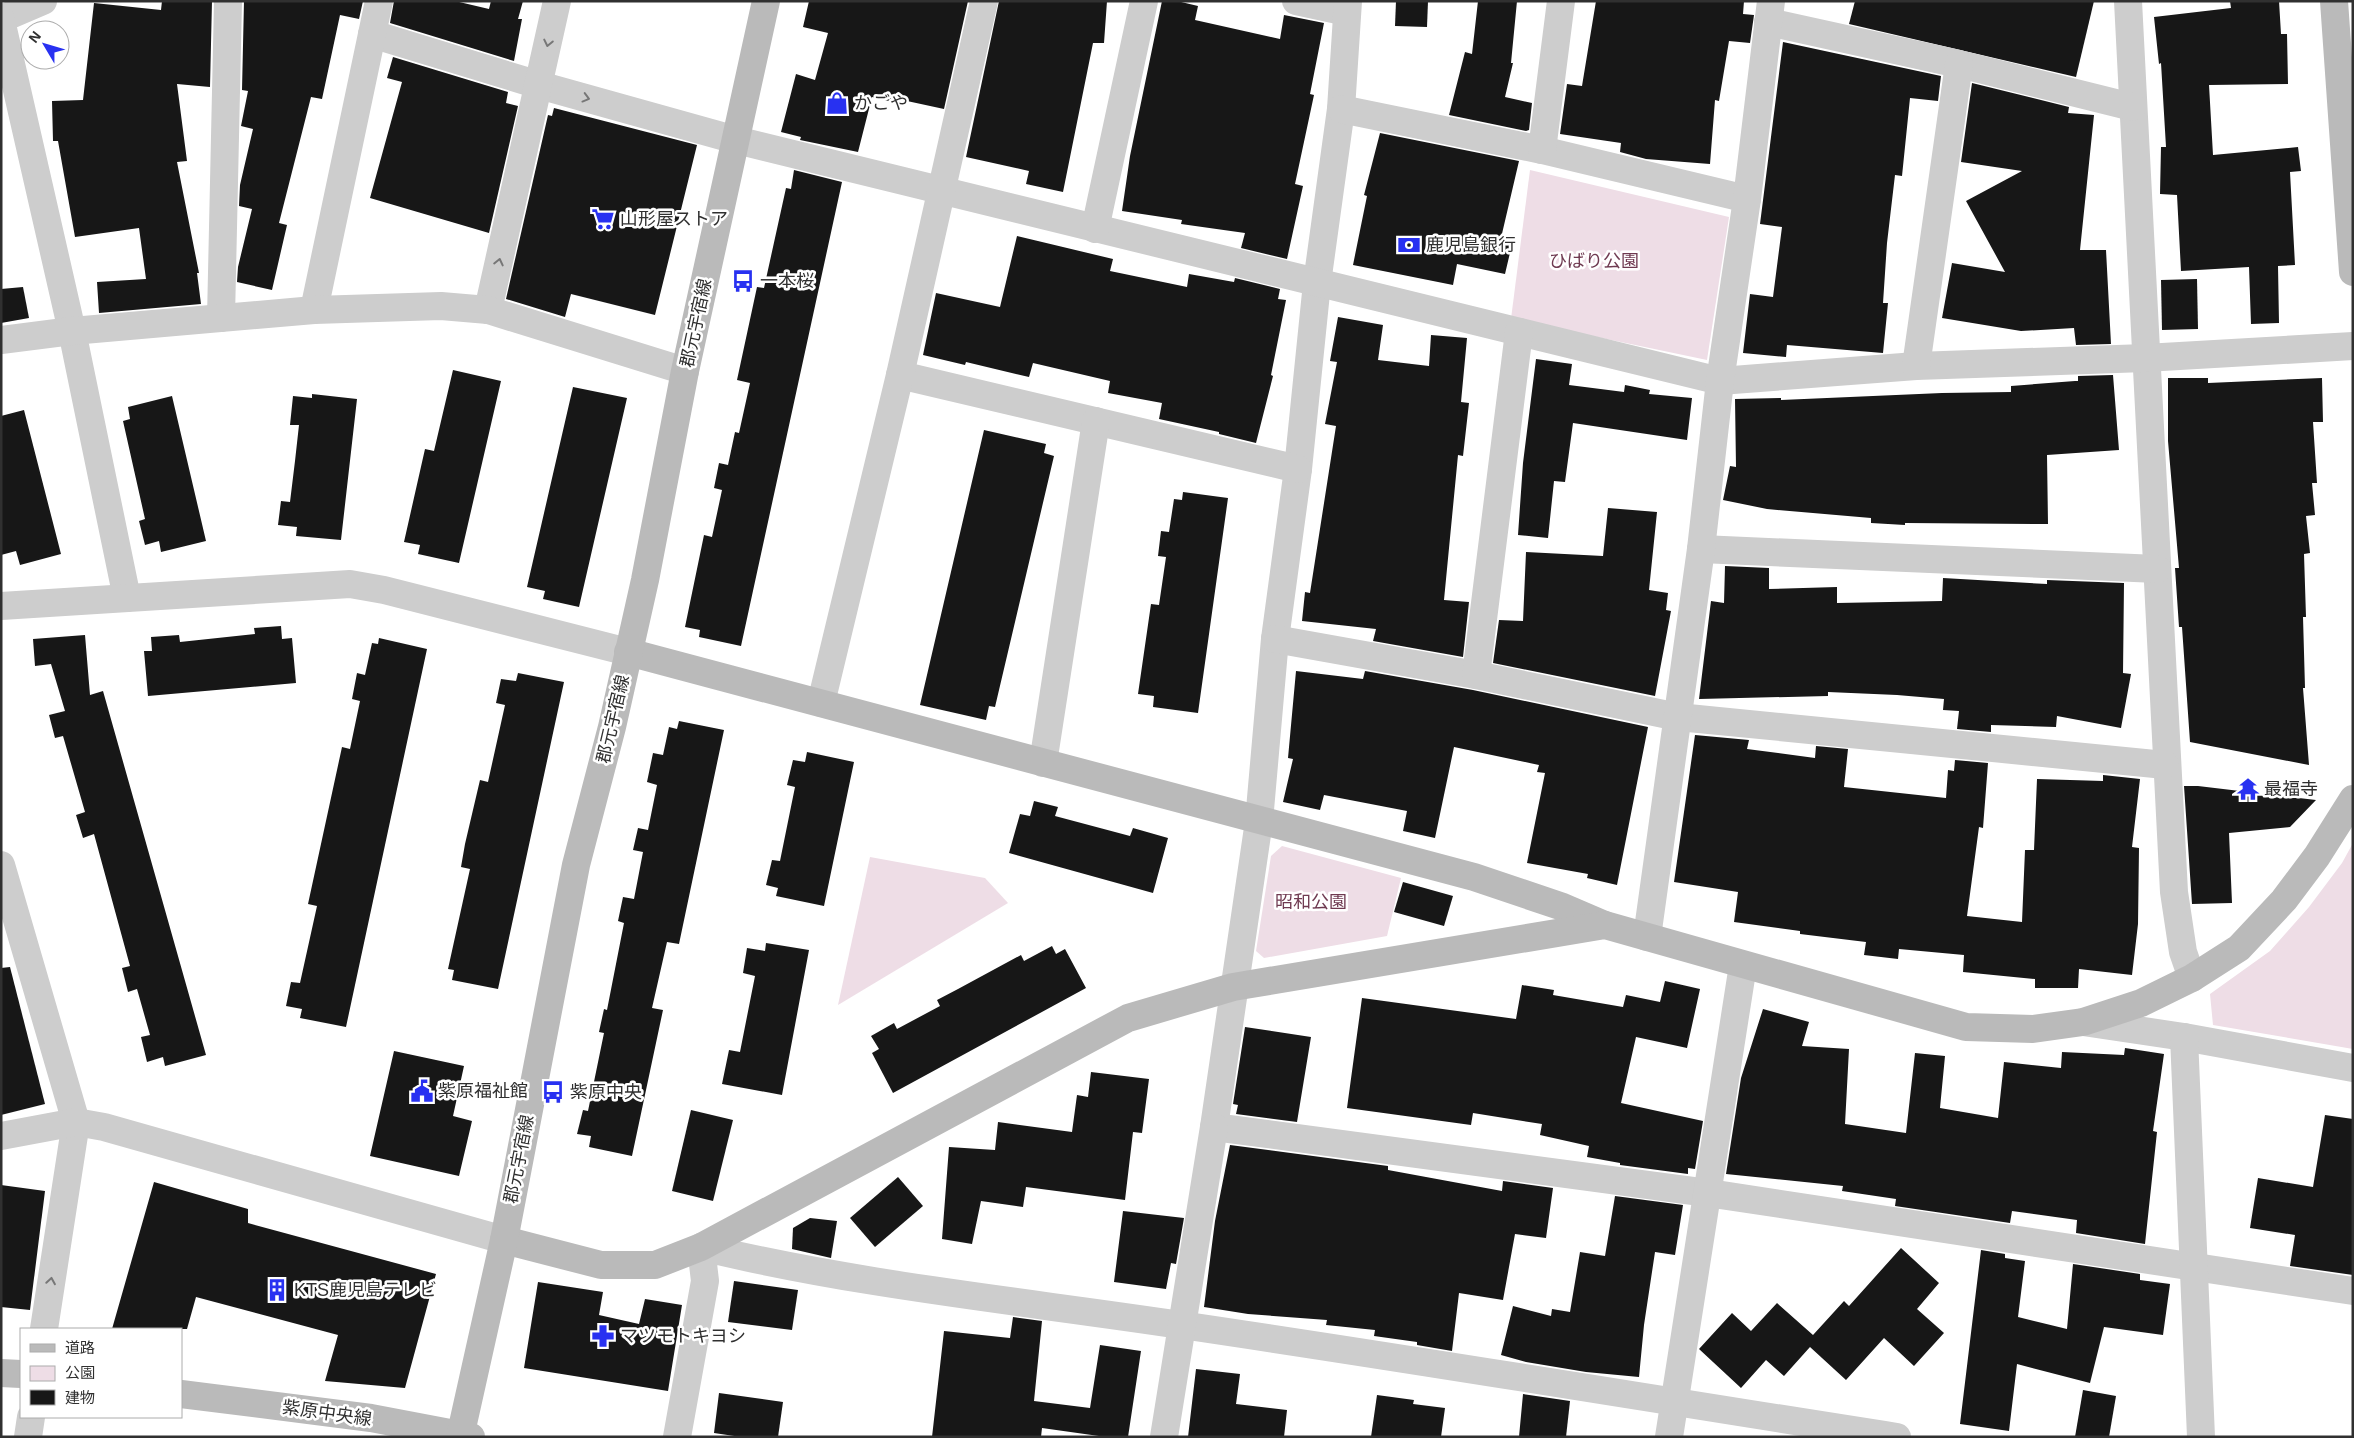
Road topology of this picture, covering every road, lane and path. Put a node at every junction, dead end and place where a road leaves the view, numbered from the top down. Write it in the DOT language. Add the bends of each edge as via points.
graph roads {
  1 [pos="42,1"];
  2 [pos="228,1"];
  3 [pos="379,1"];
  4 [pos="557,1"];
  5 [pos="766,1"];
  6 [pos="984,1"];
  7 [pos="1144,1"];
  8 [pos="1296,1"];
  9 [pos="1560,1"];
  10 [pos="2128,1"];
  11 [pos="2334,1"];
  12 [pos="1347,7"];
  13 [pos="1769,12"];
  14 [pos="1,20"];
  15 [pos="372,34"];
  16 [pos="1958,64"];
  17 [pos="539,85"];
  18 [pos="2132,107"];
  19 [pos="1341,109"];
  20 [pos="736,140"];
  21 [pos="1542,150"];
  22 [pos="941,189"];
  23 [pos="1747,199"];
  24 [pos="1094,229"];
  25 [pos="2353,272"];
  26 [pos="1317,283"];
  27 [pos="314,310"];
  28 [pos="488,310"];
  29 [pos="221,318"];
  30 [pos="72,331"];
  31 [pos="1520,332"];
  32 [pos="1,340"];
  33 [pos="2353,346"];
  34 [pos="2145,358"];
  35 [pos="1916,366"];
  36 [pos="685,371"];
  37 [pos="900,375"];
  38 [pos="1720,381"];
  39 [pos="1096,421"];
  40 [pos="1298,469"];
  41 [pos="1701,549"];
  42 [pos="2157,569"];
  43 [pos="127,598"];
  44 [pos="1,606"];
  45 [pos="1275,639"];
  46 [pos="628,652"];
  47 [pos="1476,675"];
  48 [pos="821,703"];
  49 [pos="1678,717"];
  50 [pos="1043,764"];
  51 [pos="2166,766"];
  52 [pos="2353,799"];
  53 [pos="1259,821"];
  54 [pos="3,877"];
  55 [pos="1605,925"];
  56 [pos="1647,937"];
  57 [pos="1743,965"];
  58 [pos="2192,978"];
  59 [pos="1233,987"];
  60 [pos="2083,1022"];
  61 [pos="2184,1037"];
  62 [pos="2353,1068"];
  63 [pos="76,1122"];
  64 [pos="1214,1127"];
  65 [pos="1,1136"];
  66 [pos="1708,1193"];
  67 [pos="504,1240"];
  68 [pos="701,1247"];
  69 [pos="2194,1266"];
  70 [pos="2353,1291"];
  71 [pos="1182,1325"];
  72 [pos="44,1328"];
  73 [pos="1,1373"];
  74 [pos="20,1374"];
  75 [pos="182,1394"];
  76 [pos="1674,1402"];
  77 [pos="30,1418"];
  78 [pos="464,1436"];
  79 [pos="28,1437"];
  80 [pos="677,1437"];
  81 [pos="1164,1437"];
  82 [pos="1669,1437"];
  83 [pos="1898,1437"];
  84 [pos="2201,1437"];
  1 -- 14 [label="street"];
  2 -- 29 [label="street"];
  3 -- 15 [label="street"];
  4 -- 17 [label="street, one-way"];
  5 -- 20 [label="street, 郡元宇宿線"];
  6 -- 22 [label="street"];
  7 -- 24 [label="street"];
  8 -- 12 [label="street"];
  9 -- 21 [label="street"];
  10 -- 18 [label="street"];
  11 -- 25 [label="street"];
  12 -- 19 [label="street"];
  13 -- 16 [label="street"];
  13 -- 23 [label="street"];
  14 -- 30 [label="street"];
  15 -- 17 [label="street"];
  15 -- 27 [label="street"];
  16 -- 18 [label="street"];
  16 -- 35 [label="street"];
  17 -- 20 [label="street, one-way"];
  28 -- 17 [label="street, one-way"];
  18 -- 34 [label="street"];
  19 -- 21 [label="street"];
  19 -- 26 [label="street"];
  20 -- 22 [label="street"];
  20 -- 36 [label="street, 郡元宇宿線"];
  21 -- 23 [label="street"];
  22 -- 24 [label="street"];
  22 -- 37 [label="street"];
  23 -- 38 [label="street"];
  24 -- 26 [label="street"];
  26 -- 31 [label="street"];
  26 -- 40 [label="street"];
  27 -- 28 [label="street" via="441,306"];
  27 -- 29 [label="street"];
  28 -- 36 [label="street"];
  29 -- 30 [label="street"];
  30 -- 32 [label="street"];
  30 -- 43 [label="street"];
  31 -- 38 [label="street"];
  31 -- 47 [label="street"];
  33 -- 34 [label="street"];
  34 -- 35 [label="street"];
  34 -- 42 [label="street"];
  35 -- 38 [label="street"];
  36 -- 46 [label="street, 郡元宇宿線"];
  37 -- 39 [label="street"];
  37 -- 48 [label="street"];
  38 -- 41 [label="street"];
  39 -- 40 [label="street"];
  39 -- 50 [label="street"];
  40 -- 45 [label="street"];
  41 -- 42 [label="street"];
  41 -- 49 [label="street"];
  42 -- 51 [label="street"];
  43 -- 44 [label="street"];
  43 -- 46 [label="street" via="350,584"];
  45 -- 47 [label="street"];
  45 -- 53 [label="street"];
  46 -- 48 [label="street"];
  46 -- 67 [label="street, 郡元宇宿線" via="576,865"];
  47 -- 49 [label="street"];
  48 -- 50 [label="street"];
  49 -- 51 [label="street"];
  49 -- 56 [label="street"];
  50 -- 53 [label="street"];
  51 -- 58 [label="street" via="2174,892 2183,952"];
  52 -- 58 [label="street" via="2284,900 2239,948"];
  53 -- 55 [label="street" via="1474,877"];
  53 -- 59 [label="street"];
  54 -- 63 [label="street"];
  55 -- 56 [label="street"];
  55 -- 59 [label="street"];
  56 -- 57 [label="street"];
  57 -- 60 [label="street" via="1966,1027 2033,1029"];
  57 -- 66 [label="street"];
  58 -- 60 [label="street" via="2141,1003"];
  59 -- 64 [label="street"];
  59 -- 68 [label="street" via="1128,1018"];
  60 -- 61 [label="street"];
  61 -- 62 [label="street"];
  61 -- 69 [label="street"];
  63 -- 65 [label="street"];
  63 -- 67 [label="street" via="104,1127"];
  72 -- 63 [label="street, one-way"];
  64 -- 66 [label="street"];
  64 -- 71 [label="street"];
  66 -- 69 [label="street"];
  66 -- 76 [label="street"];
  67 -- 68 [label="street" via="601,1265 655,1265"];
  67 -- 78 [label="street, 郡元宇宿線"];
  68 -- 71 [label="street" via="763,1262 886,1283"];
  68 -- 80 [label="street" via="705,1281"];
  69 -- 70 [label="street"];
  69 -- 84 [label="street"];
  71 -- 76 [label="street"];
  71 -- 81 [label="street"];
  73 -- 74 [label="street"];
  75 -- 78 [label="street, 紫原中央線" via="370,1418"];
  76 -- 82 [label="street"];
  76 -- 83 [label="street"];
  77 -- 79 [label="street"];
}
